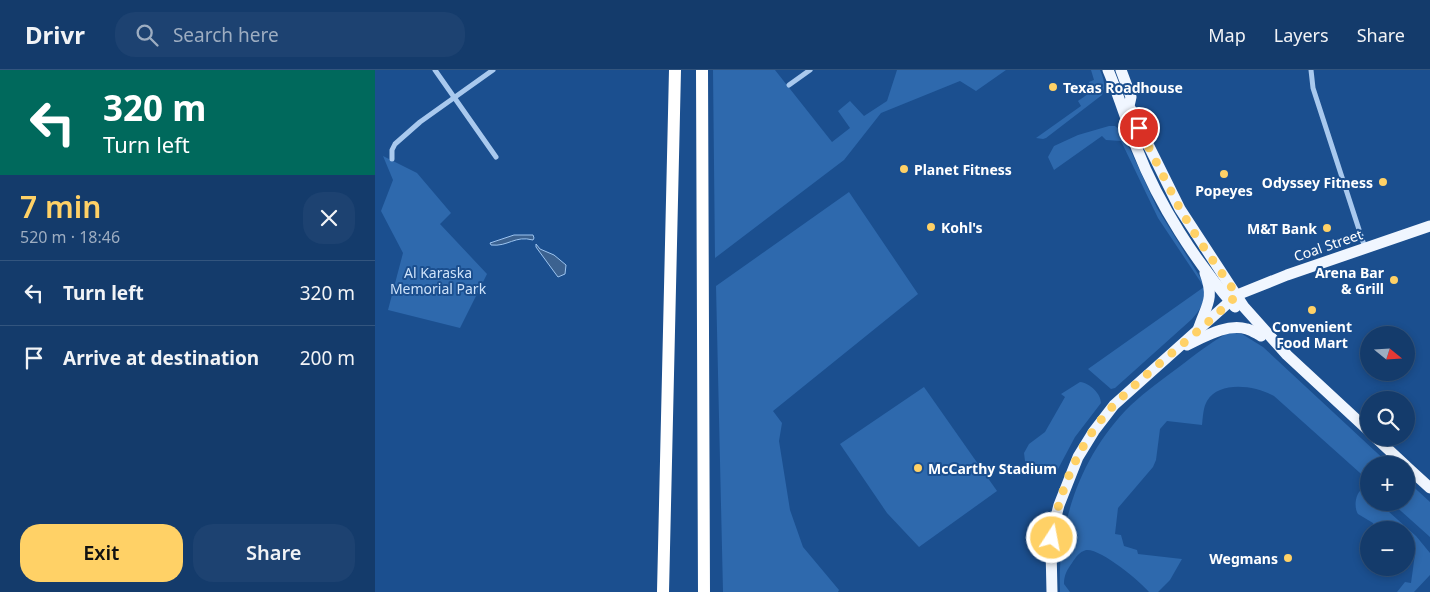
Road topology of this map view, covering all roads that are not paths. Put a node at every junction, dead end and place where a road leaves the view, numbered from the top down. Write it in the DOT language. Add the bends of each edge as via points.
graph roads {
  1 [pos="435,70"];
  2 [pos="493,70"];
  3 [pos="675,70"];
  4 [pos="702,70"];
  5 [pos="810,70"];
  6 [pos="1108,70"];
  7 [pos="1121,70"];
  8 [pos="1311,70"];
  9 [pos="789,85"];
  10 [pos="455,97"];
  11 [pos="496,157"];
  12 [pos="391,159"];
  13 [pos="1430,226"];
  14 [pos="1365,248"];
  15 [pos="1201,262"];
  16 [pos="1234,298"];
  17 [pos="1198,330"];
  18 [pos="1261,336"];
  19 [pos="1174,351"];
  20 [pos="1287,356"];
  21 [pos="1360,423"];
  22 [pos="1385,446"];
  23 [pos="1395,456"];
  24 [pos="1415,474"];
  25 [pos="1430,488"];
  26 [pos="663,592"];
  27 [pos="705,592"];
  28 [pos="1052,592"];
  1 -- 10 [label="street"];
  2 -- 10 [label="street"];
  3 -- 26 [label="highway"];
  4 -- 27 [label="highway"];
  5 -- 9 [label="street"];
  6 -- 15 [label="main road" via="1141,158 1168,211"];
  7 -- 16 [label="main road" via="1131,97 1129,106 1165,180"];
  8 -- 14 [label="street" via="1313,88"];
  10 -- 11 [label="street"];
  10 -- 12 [label="street" via="395,144"];
  13 -- 14 [label="main road, Coal Street"];
  14 -- 16 [label="main road, Coal Street" via="1287,275"];
  15 -- 16 [label="main road"];
  15 -- 17 [label="main road" via="1210,286 1210,302"];
  16 -- 17 [label="main road, Coal Street"];
  16 -- 18 [label="main road"];
  16 -- 20 [label="main road"];
  17 -- 19 [label="main road, Coal Street"];
  18 -- 19 [label="main road" via="1247,329 1232,327"];
  18 -- 20 [label="main road" via="1271,348"];
  19 -- 28 [label="main road, Coal Street" via="1114,406 1078,457 1053,528"];
  20 -- 21 [label="main road"];
  22 -- 23 [label="main road"];
  24 -- 25 [label="main road"];
}
